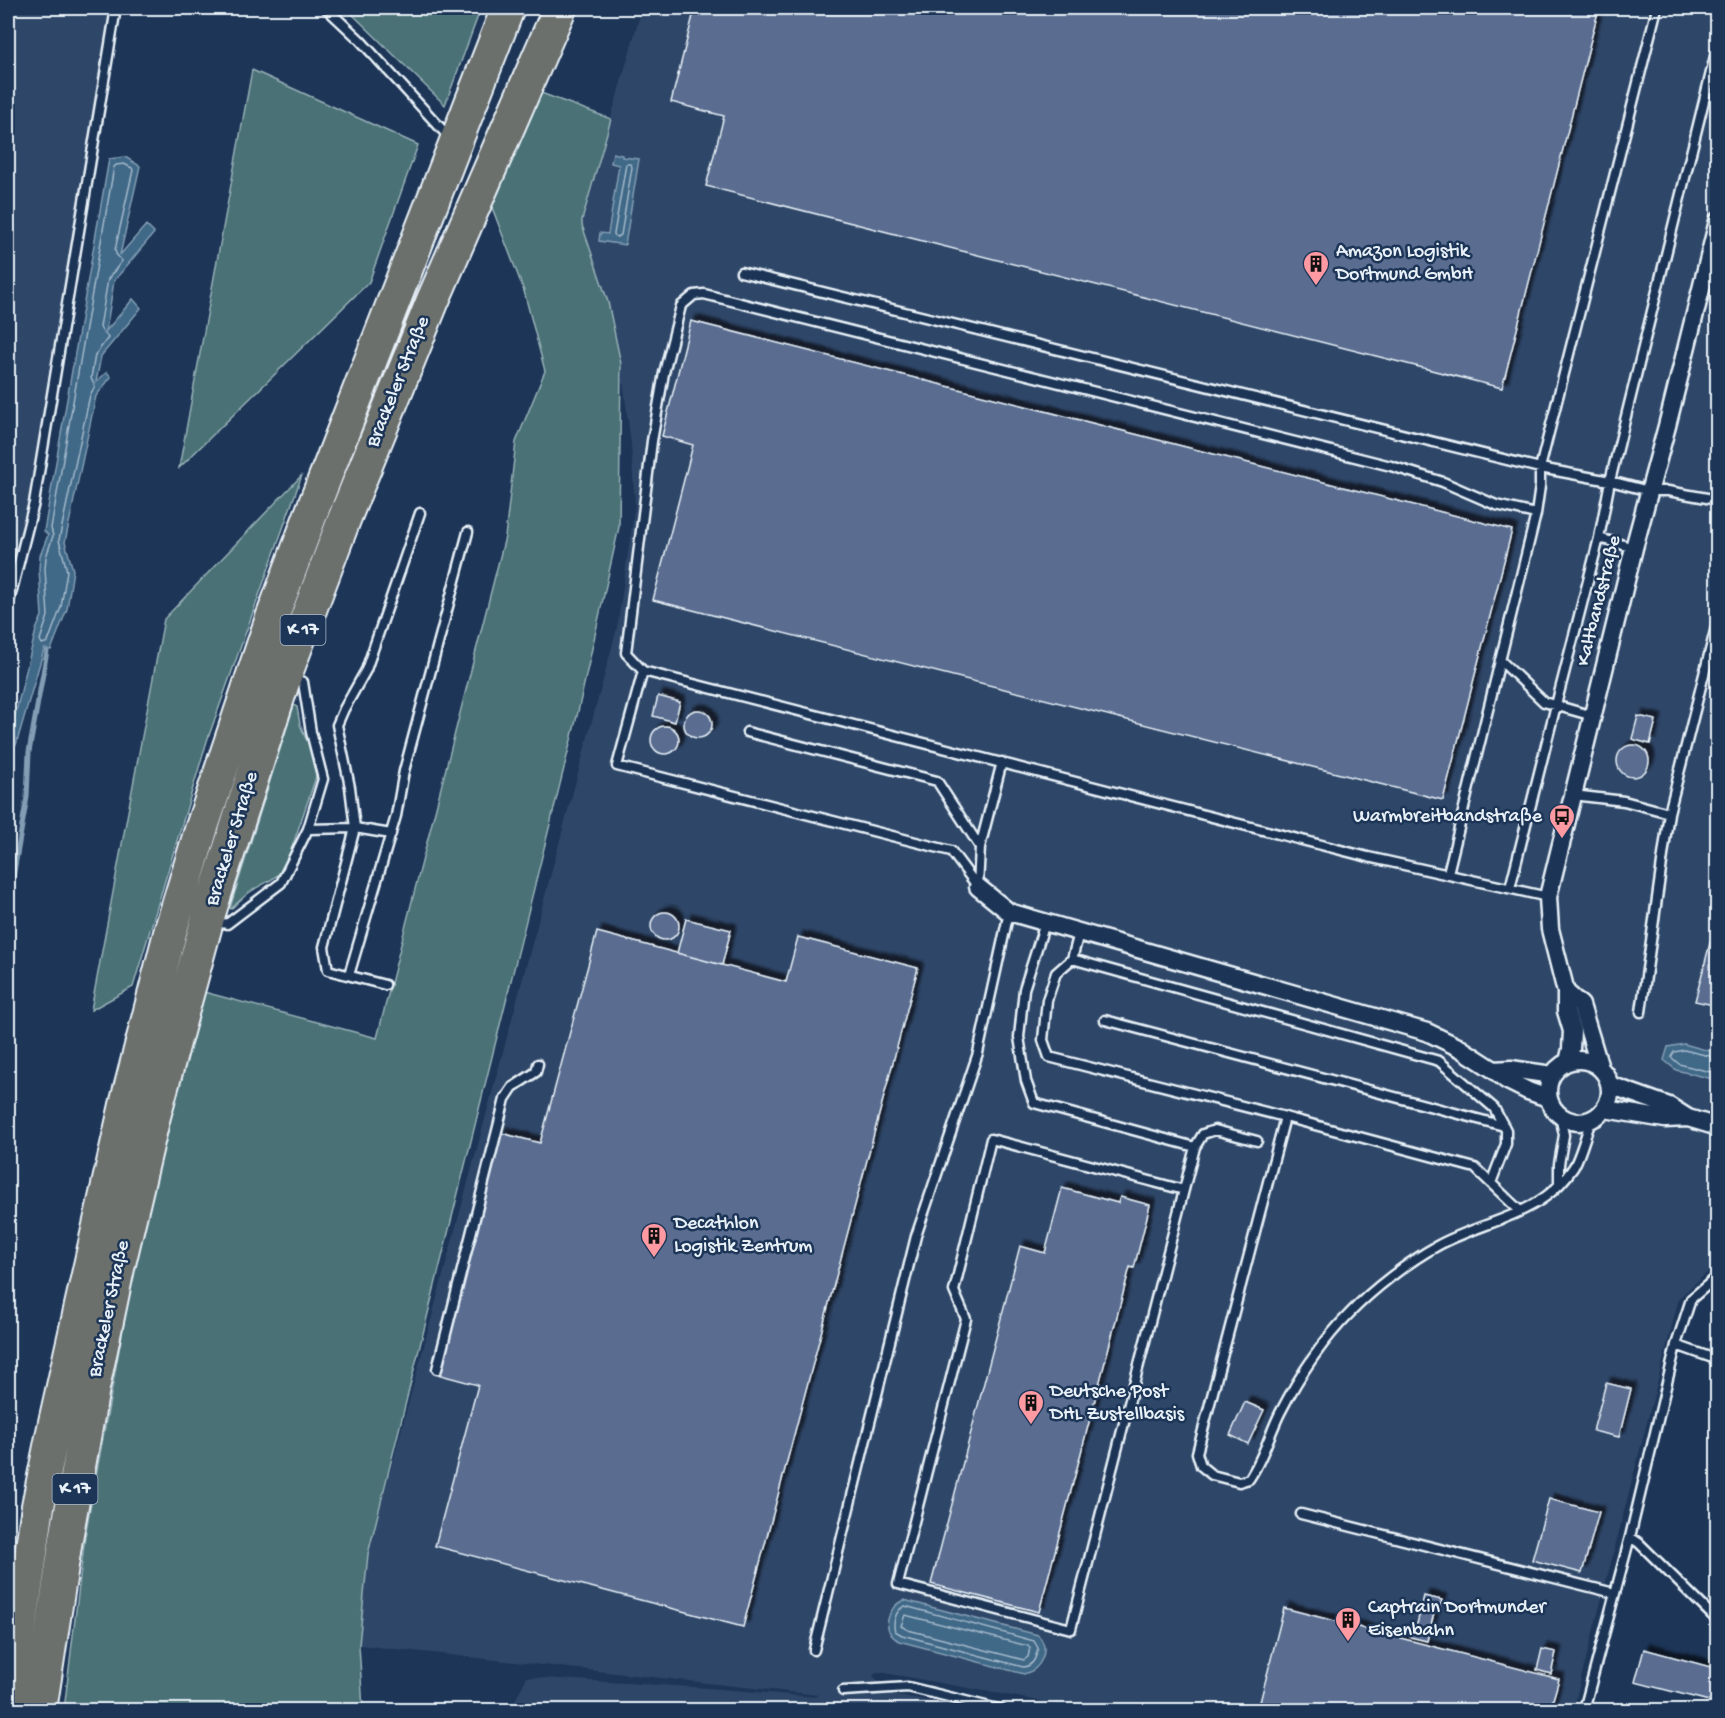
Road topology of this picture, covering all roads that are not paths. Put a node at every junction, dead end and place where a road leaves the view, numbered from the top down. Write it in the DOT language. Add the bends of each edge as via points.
graph roads {
  1 [pos="116,8"];
  2 [pos="326,8"];
  3 [pos="508,8"];
  4 [pos="560,8"];
  5 [pos="1657,8"];
  6 [pos="1718,44"];
  7 [pos="456,144"];
  8 [pos="1718,221"];
  9 [pos="741,272"];
  10 [pos="1540,468"];
  11 [pos="1610,481"];
  12 [pos="1649,491"];
  13 [pos="1718,500"];
  14 [pos="420,513"];
  15 [pos="1536,514"];
  16 [pos="468,532"];
  17 [pos="1599,538"];
  18 [pos="1634,548"];
  19 [pos="8,606"];
  20 [pos="1718,619"];
  21 [pos="1500,660"];
  22 [pos="643,671"];
  23 [pos="285,676"];
  24 [pos="1556,705"];
  25 [pos="1593,716"];
  26 [pos="747,732"];
  27 [pos="1002,762"];
  28 [pos="1573,795"];
  29 [pos="1670,813"];
  30 [pos="355,828"];
  31 [pos="308,829"];
  32 [pos="391,834"];
  33 [pos="980,847"];
  34 [pos="1448,873"];
  35 [pos="978,887"];
  36 [pos="1510,888"];
  37 [pos="1548,897"];
  38 [pos="1009,912"];
  39 [pos="208,921"];
  40 [pos="1045,923"];
  41 [pos="1079,933"];
  42 [pos="1072,959"];
  43 [pos="349,975"];
  44 [pos="385,985"];
  45 [pos="1566,992"];
  46 [pos="1641,1012"];
  47 [pos="1105,1020"];
  48 [pos="1568,1062"];
  49 [pos="538,1064"];
  50 [pos="1600,1068"];
  51 [pos="1494,1070"];
  52 [pos="1552,1076"];
  53 [pos="1610,1085"];
  54 [pos="1548,1098"];
  55 [pos="1605,1109"];
  56 [pos="1560,1116"];
  57 [pos="1285,1118"];
  58 [pos="1688,1118"];
  59 [pos="1591,1121"];
  60 [pos="1504,1126"];
  61 [pos="1718,1127"];
  62 [pos="1257,1141"];
  63 [pos="1195,1147"];
  64 [pos="1559,1182"];
  65 [pos="1491,1183"];
  66 [pos="1184,1190"];
  67 [pos="1520,1211"];
  68 [pos="118,1268"];
  69 [pos="1718,1276"];
  70 [pos="1676,1345"];
  71 [pos="1718,1360"];
  72 [pos="437,1369"];
  73 [pos="55,1422"];
  74 [pos="1301,1514"];
  75 [pos="1630,1537"];
  76 [pos="8,1569"];
  77 [pos="1614,1593"];
  78 [pos="1718,1621"];
  79 [pos="814,1650"];
  80 [pos="843,1691"];
  81 [pos="8,1710"];
  82 [pos="40,1710"];
  83 [pos="56,1710"];
  84 [pos="1002,1710"];
  85 [pos="1584,1710"];
  1 -- 19 [label="lane" via="34,503"];
  2 -- 7 [label="lane"];
  3 -- 7 [label="highway, Brackeler Straße / K 17"];
  4 -- 23 [label="highway, Brackeler Straße / K 17" via="388,408"];
  5 -- 10 [label="lane"];
  6 -- 11 [label="lane"];
  7 -- 73 [label="highway, Brackeler Straße / K 17" via="272,618 201,830 126,1105"];
  8 -- 12 [label="street, Kaltbandstraße"];
  9 -- 10 [label="lane"];
  10 -- 11 [label="lane"];
  10 -- 15 [label="lane"];
  11 -- 12 [label="lane"];
  11 -- 17 [label="lane"];
  12 -- 13 [label="lane"];
  12 -- 18 [label="street, Kaltbandstraße"];
  14 -- 30 [label="lane" via="366,670 338,725"];
  15 -- 21 [label="lane"];
  15 -- 22 [label="lane" via="1496,505 1443,482 1391,466 704,294 694,295 681,306 652,441 626,653"];
  16 -- 32 [label="lane"];
  17 -- 18 [label="lane"];
  17 -- 24 [label="lane"];
  18 -- 25 [label="street, Kaltbandstraße"];
  20 -- 29 [label="lane"];
  21 -- 24 [label="lane" via="1544,702"];
  21 -- 34 [label="lane"];
  22 -- 27 [label="lane"];
  22 -- 35 [label="lane" via="617,766 951,851"];
  23 -- 31 [label="lane" via="303,682 323,779"];
  23 -- 39 [label="highway, Brackeler Straße / K 17"];
  24 -- 25 [label="lane"];
  24 -- 36 [label="lane"];
  25 -- 28 [label="street, Kaltbandstraße"];
  26 -- 33 [label="lane" via="937,781"];
  27 -- 33 [label="lane"];
  27 -- 34 [label="lane"];
  28 -- 29 [label="lane" via="1624,801"];
  28 -- 37 [label="street, Kaltbandstraße"];
  29 -- 46 [label="lane"];
  30 -- 31 [label="lane"];
  30 -- 32 [label="lane"];
  30 -- 43 [label="lane" via="324,947 328,970"];
  31 -- 39 [label="lane" via="281,883 227,924"];
  32 -- 43 [label="lane"];
  33 -- 35 [label="lane"];
  34 -- 36 [label="lane"];
  35 -- 38 [label="street"];
  36 -- 37 [label="lane"];
  37 -- 45 [label="street, Kaltbandstraße" via="1550,929"];
  38 -- 40 [label="street"];
  38 -- 79 [label="lane" via="978,1053 916,1236"];
  39 -- 68 [label="highway, Brackeler Straße / K 17" via="157,1104"];
  40 -- 41 [label="street"];
  40 -- 63 [label="lane" via="1024,989 1019,1037 1034,1103"];
  41 -- 42 [label="lane"];
  41 -- 51 [label="street" via="1427,1032"];
  42 -- 57 [label="lane" via="1056,973 1047,1000 1043,1040 1049,1057"];
  42 -- 60 [label="lane" via="1439,1061 1494,1108"];
  43 -- 44 [label="lane"];
  45 -- 48 [label="street, Kaltbandstraße" via="1572,1031"];
  45 -- 50 [label="street, Kaltbandstraße" via="1581,1005"];
  47 -- 60 [label="lane"];
  48 -- 50 [label="street" via="1587,1060"];
  48 -- 52 [label="street"];
  49 -- 72 [label="lane" via="536,1072 513,1088 505,1099"];
  50 -- 53 [label="street"];
  51 -- 52 [label="street"];
  51 -- 54 [label="street" via="1506,1080"];
  52 -- 54 [label="street"];
  53 -- 55 [label="street"];
  53 -- 58 [label="street" via="1669,1106"];
  54 -- 56 [label="street"];
  55 -- 58 [label="street" via="1665,1119"];
  55 -- 59 [label="street"];
  56 -- 59 [label="street" via="1580,1123"];
  56 -- 64 [label="lane" via="1564,1135"];
  57 -- 65 [label="lane" via="1475,1168"];
  57 -- 67 [label="lane" via="1197,1453 1201,1466 1212,1475 1239,1482 1249,1479 1279,1415 1319,1348 1389,1278 1437,1246"];
  58 -- 61 [label="street"];
  59 -- 64 [label="lane" via="1575,1166"];
  60 -- 65 [label="lane" via="1506,1144"];
  62 -- 63 [label="lane" via="1215,1130 1203,1134"];
  63 -- 66 [label="lane"];
  64 -- 67 [label="lane" via="1544,1198"];
  65 -- 67 [label="lane"];
  66 -- 66 [label="lane" via="991,1139 954,1291 966,1319 898,1584 1071,1629"];
  68 -- 82 [label="highway, Brackeler Straße / K 17" via="70,1516"];
  68 -- 83 [label="highway" via="114,1364"];
  69 -- 70 [label="lane" via="1692,1299"];
  70 -- 71 [label="lane"];
  70 -- 75 [label="lane"];
  73 -- 76 [label="highway"];
  73 -- 81 [label="highway, Brackeler Straße / K 17" via="38,1506"];
  74 -- 77 [label="lane"];
  75 -- 77 [label="lane"];
  75 -- 78 [label="lane"];
  77 -- 85 [label="lane"];
  80 -- 84 [label="lane" via="908,1687"];
}
